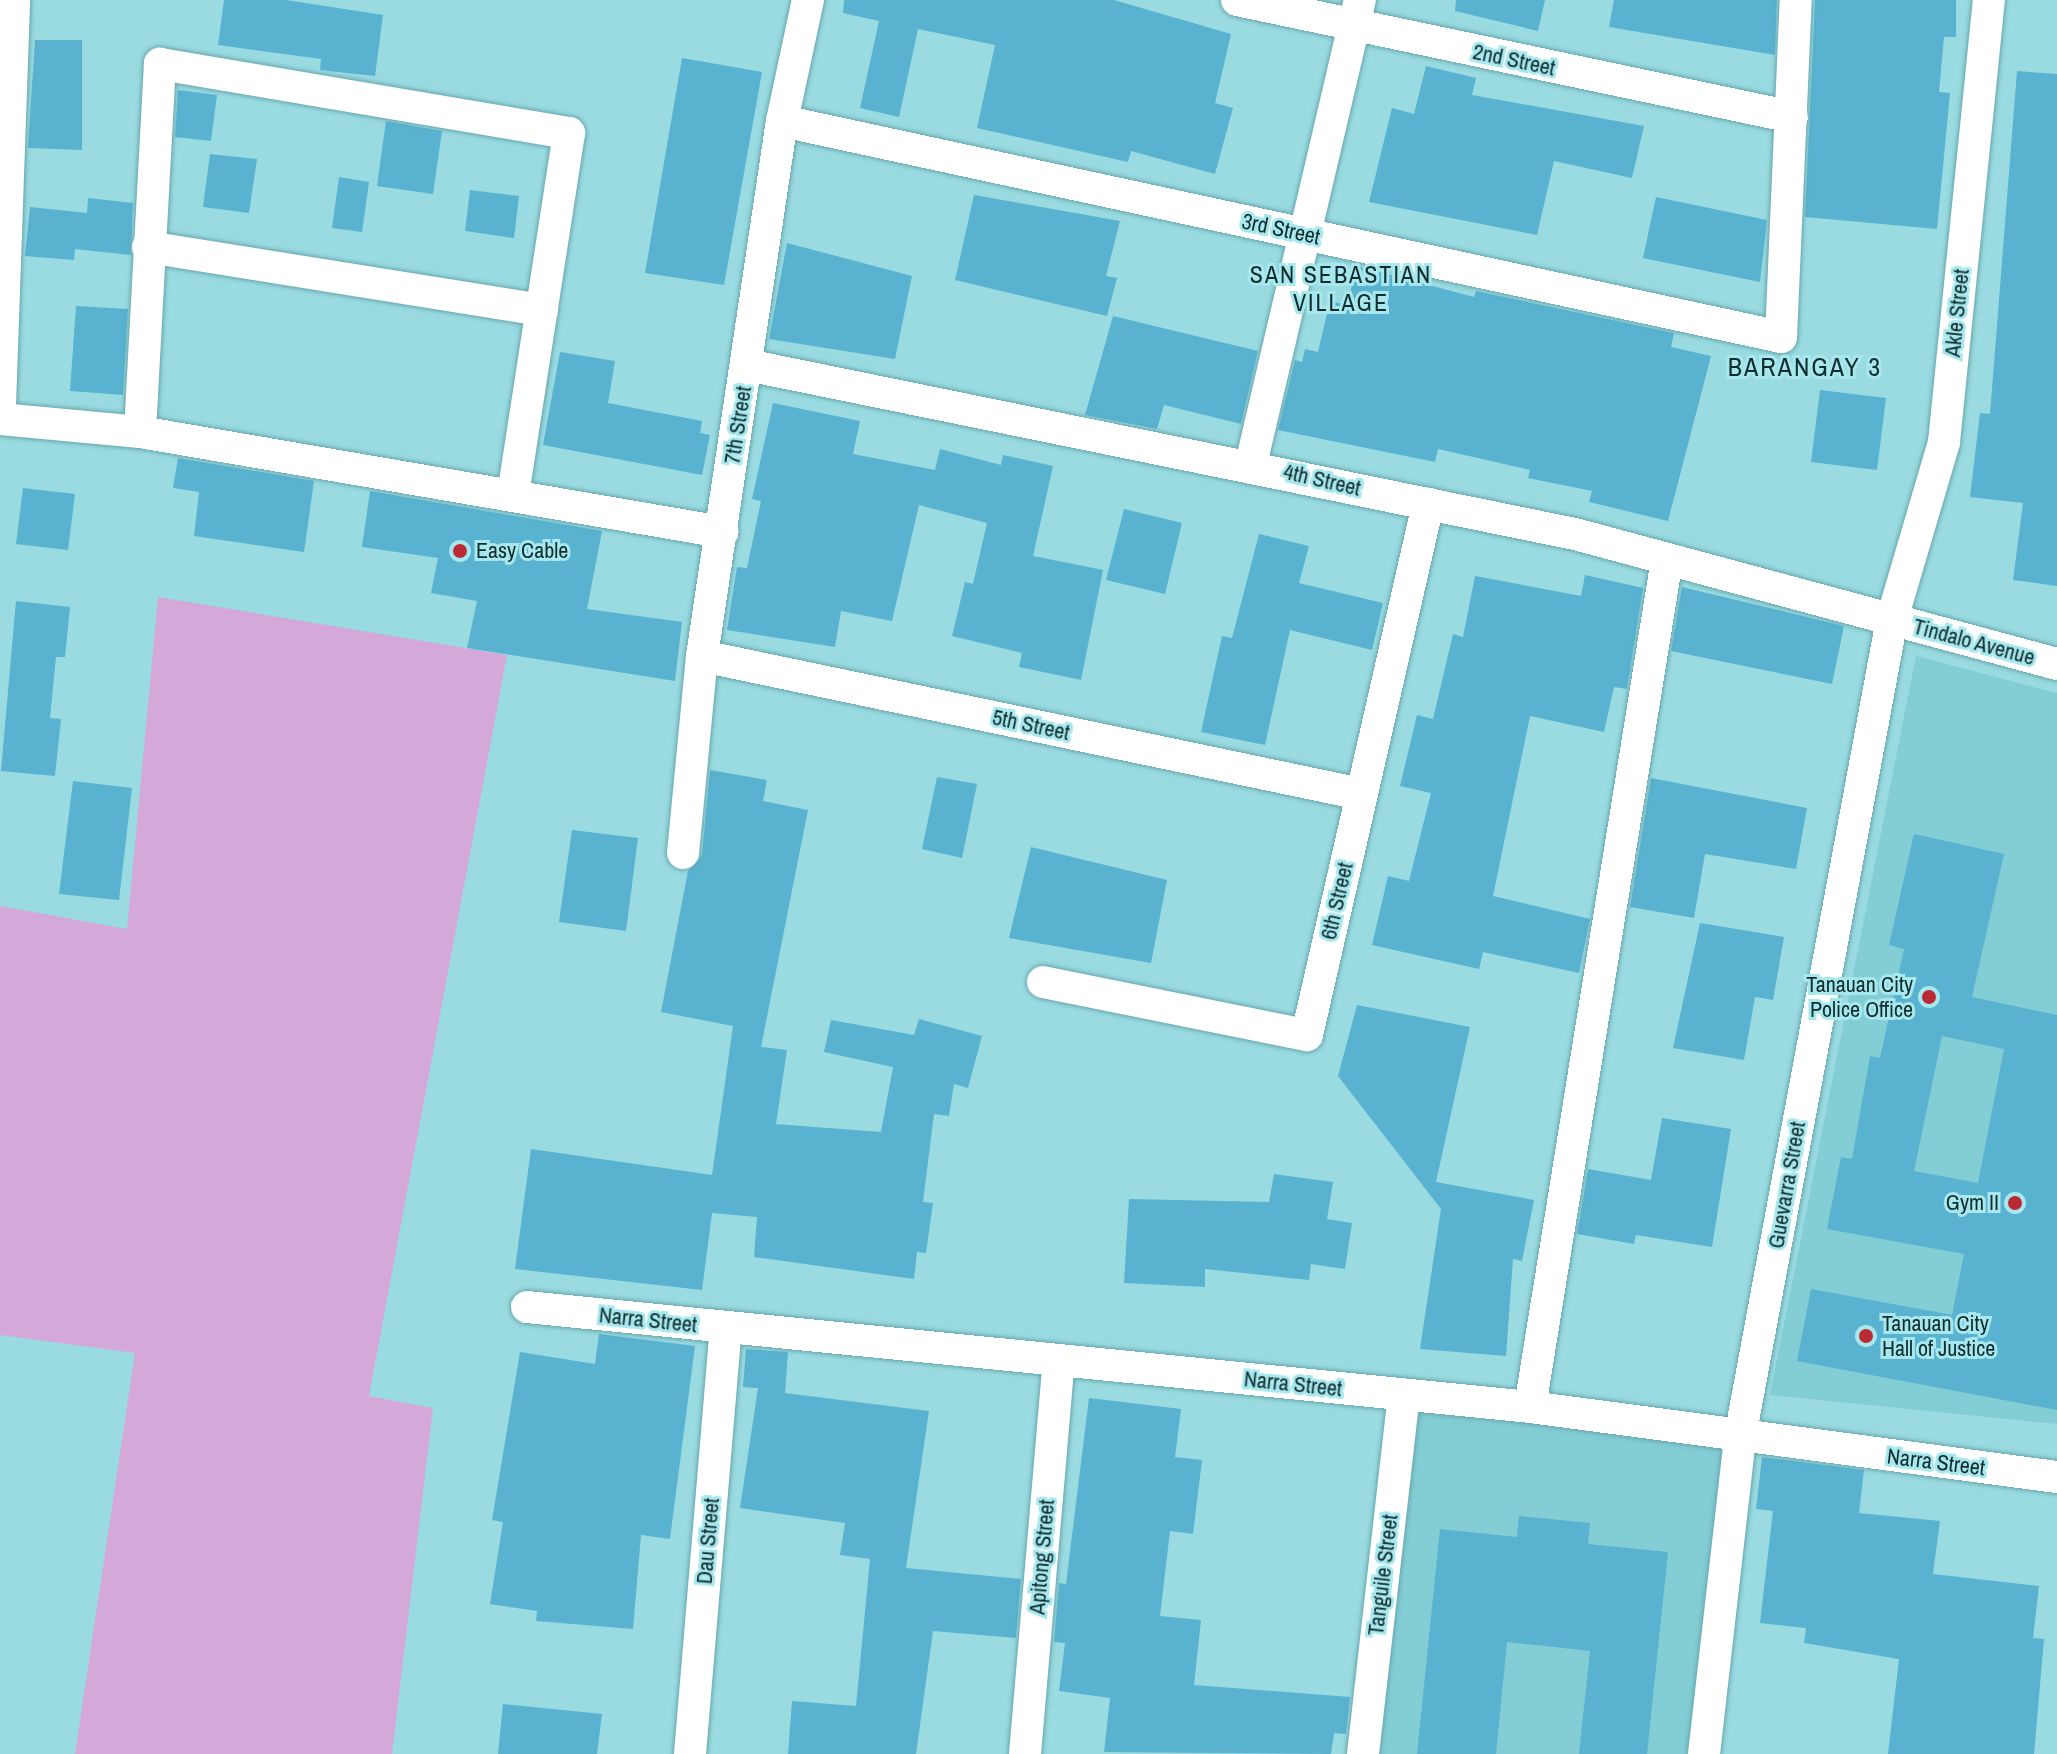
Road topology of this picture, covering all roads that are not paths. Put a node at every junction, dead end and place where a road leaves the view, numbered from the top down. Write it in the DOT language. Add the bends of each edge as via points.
graph roads {
  1 [pos="14,0"];
  2 [pos="808,0"];
  3 [pos="1237,0"];
  4 [pos="1796,0"];
  5 [pos="1989,0"];
  6 [pos="1357,14"];
  7 [pos="6,53"];
  8 [pos="1792,117"];
  9 [pos="782,121"];
  10 [pos="4,187"];
  11 [pos="1304,234"];
  12 [pos="148,247"];
  13 [pos="542,310"];
  14 [pos="747,365"];
  15 [pos="0,405"];
  16 [pos="0,419"];
  17 [pos="140,432"];
  18 [pos="1251,464"];
  19 [pos="513,495"];
  20 [pos="1428,504"];
  21 [pos="722,532"];
  22 [pos="1667,559"];
  23 [pos="1892,619"];
  24 [pos="702,656"];
  25 [pos="2057,664"];
  26 [pos="1361,794"];
  27 [pos="683,853"];
  28 [pos="1043,982"];
  29 [pos="527,1307"];
  30 [pos="726,1329"];
  31 [pos="1059,1360"];
  32 [pos="1404,1396"];
  33 [pos="1530,1407"];
  34 [pos="1740,1437"];
  35 [pos="2057,1477"];
  36 [pos="690,1754"];
  37 [pos="1025,1754"];
  38 [pos="1363,1754"];
  39 [pos="1704,1754"];
  1 -- 7 [label="street"];
  2 -- 9 [label="street, 7th Street"];
  3 -- 6 [label="street, 2nd Street"];
  4 -- 8 [label="street"];
  5 -- 23 [label="street, Akle Street" via="1944,442"];
  6 -- 8 [label="street, 2nd Street"];
  6 -- 11 [label="street"];
  7 -- 10 [label="street"];
  8 -- 11 [label="street, 3rd Street" via="1781,337"];
  9 -- 11 [label="street, 3rd Street"];
  9 -- 14 [label="street, 7th Street"];
  10 -- 15 [label="street"];
  11 -- 18 [label="street"];
  12 -- 13 [label="street"];
  12 -- 13 [label="street" via="160,64 569,133"];
  12 -- 17 [label="street"];
  13 -- 19 [label="street"];
  14 -- 18 [label="street, 4th Street"];
  14 -- 21 [label="street, 7th Street"];
  16 -- 17 [label="street"];
  17 -- 19 [label="street"];
  18 -- 20 [label="street, 4th Street"];
  19 -- 21 [label="street"];
  20 -- 22 [label="street, 4th Street"];
  20 -- 26 [label="street, 6th Street"];
  21 -- 24 [label="street, 7th Street"];
  22 -- 23 [label="street, 4th Street"];
  22 -- 33 [label="street"];
  23 -- 25 [label="street, Tindalo Avenue"];
  23 -- 34 [label="street, Guevarra Street"];
  24 -- 26 [label="street, 5th Street"];
  24 -- 27 [label="street, 7th Street"];
  26 -- 28 [label="street, 6th Street" via="1307,1035"];
  29 -- 30 [label="street, Narra Street"];
  30 -- 31 [label="street, Narra Street"];
  30 -- 36 [label="street, Dau Street"];
  31 -- 32 [label="street, Narra Street"];
  31 -- 37 [label="street, Apitong Street"];
  32 -- 33 [label="street, Narra Street"];
  32 -- 38 [label="street, Tanguile Street"];
  33 -- 34 [label="street, Narra Street"];
  34 -- 35 [label="street, Narra Street"];
  34 -- 39 [label="street, Guevarra Street"];
}
